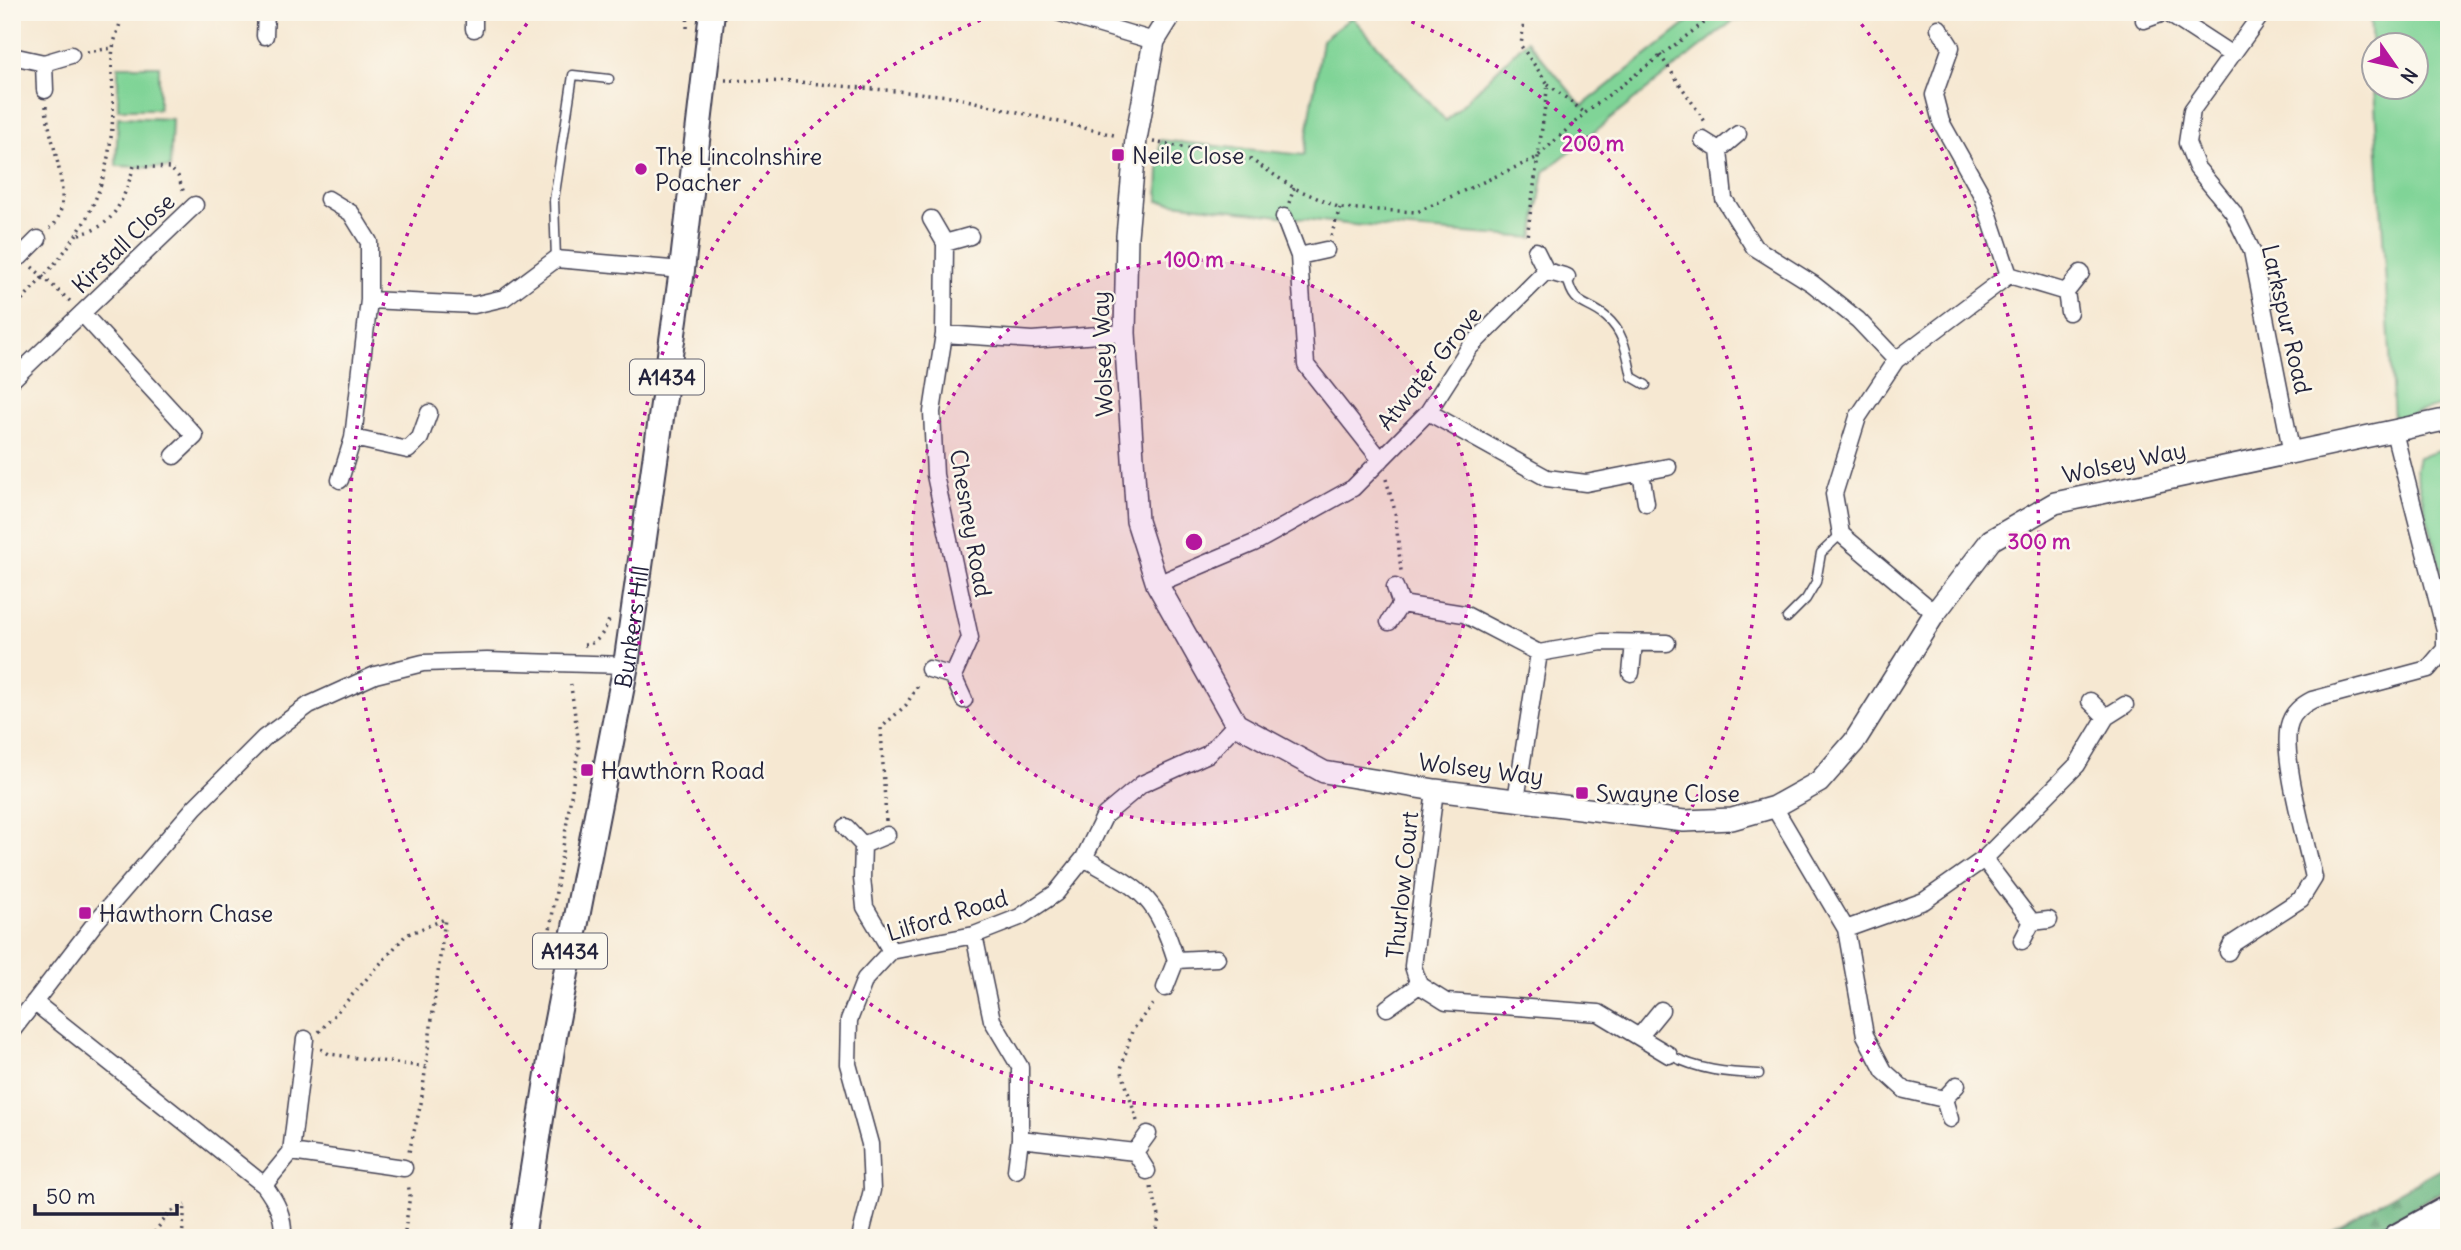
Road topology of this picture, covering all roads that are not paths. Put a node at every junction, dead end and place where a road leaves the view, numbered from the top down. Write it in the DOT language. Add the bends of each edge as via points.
graph roads {
  1 [pos="266,12"];
  2 [pos="712,12"];
  3 [pos="1057,12"];
  4 [pos="1172,12"];
  5 [pos="2166,12"];
  6 [pos="2263,12"];
  7 [pos="2144,20"];
  8 [pos="1939,27"];
  9 [pos="265,36"];
  10 [pos="1154,41"];
  11 [pos="1969,43"];
  12 [pos="1951,47"];
  13 [pos="71,55"];
  14 [pos="2232,55"];
  15 [pos="12,56"];
  16 [pos="44,63"];
  17 [pos="609,79"];
  18 [pos="46,90"];
  19 [pos="1738,134"];
  20 [pos="1703,140"];
  21 [pos="1719,150"];
  22 [pos="328,199"];
  23 [pos="195,205"];
  24 [pos="1284,217"];
  25 [pos="931,219"];
  26 [pos="970,236"];
  27 [pos="38,239"];
  28 [pos="945,243"];
  29 [pos="1326,250"];
  30 [pos="1536,251"];
  31 [pos="16,252"];
  32 [pos="1299,256"];
  33 [pos="556,259"];
  34 [pos="682,270"];
  35 [pos="1546,271"];
  36 [pos="2081,272"];
  37 [pos="2009,275"];
  38 [pos="1567,277"];
  39 [pos="2067,292"];
  40 [pos="369,300"];
  41 [pos="2069,312"];
  42 [pos="82,313"];
  43 [pos="944,334"];
  44 [pos="1125,334"];
  45 [pos="1896,360"];
  46 [pos="12,380"];
  47 [pos="1646,385"];
  48 [pos="1428,412"];
  49 [pos="429,413"];
  50 [pos="2449,419"];
  51 [pos="2394,432"];
  52 [pos="354,438"];
  53 [pos="2292,454"];
  54 [pos="174,456"];
  55 [pos="1381,460"];
  56 [pos="1668,467"];
  57 [pos="1641,472"];
  58 [pos="340,480"];
  59 [pos="1646,503"];
  60 [pos="1841,534"];
  61 [pos="1157,584"];
  62 [pos="1395,587"];
  63 [pos="1401,604"];
  64 [pos="1935,613"];
  65 [pos="1787,618"];
  66 [pos="1389,622"];
  67 [pos="1634,643"];
  68 [pos="1667,643"];
  69 [pos="1539,653"];
  70 [pos="626,665"];
  71 [pos="929,669"];
  72 [pos="1631,673"];
  73 [pos="953,676"];
  74 [pos="964,700"];
  75 [pos="2090,701"];
  76 [pos="2125,705"];
  77 [pos="2106,717"];
  78 [pos="1236,724"];
  79 [pos="1435,790"];
  80 [pos="1516,800"];
  81 [pos="1774,807"];
  82 [pos="846,827"];
  83 [pos="887,835"];
  84 [pos="863,845"];
  85 [pos="1084,858"];
  86 [pos="1984,859"];
  87 [pos="2049,920"];
  88 [pos="2032,922"];
  89 [pos="1846,929"];
  90 [pos="974,935"];
  91 [pos="2022,941"];
  92 [pos="891,951"];
  93 [pos="2228,952"];
  94 [pos="1217,958"];
  95 [pos="1176,960"];
  96 [pos="1419,985"];
  97 [pos="1165,988"];
  98 [pos="34,1002"];
  99 [pos="1387,1008"];
  100 [pos="1661,1010"];
  101 [pos="12,1031"];
  102 [pos="1639,1037"];
  103 [pos="305,1039"];
  104 [pos="1669,1055"];
  105 [pos="1759,1074"];
  106 [pos="1957,1085"];
  107 [pos="1944,1099"];
  108 [pos="1950,1119"];
  109 [pos="1148,1134"];
  110 [pos="1020,1139"];
  111 [pos="1135,1152"];
  112 [pos="291,1153"];
  113 [pos="404,1168"];
  114 [pos="1016,1170"];
  115 [pos="1147,1171"];
  116 [pos="264,1185"];
  117 [pos="2449,1210"];
  118 [pos="283,1238"];
  119 [pos="522,1238"];
  120 [pos="860,1238"];
  121 [pos="2398,1238"];
  1 -- 9 [label="street"];
  2 -- 34 [label="main road, Bunkers Hill / A1434"];
  3 -- 10 [label="street"];
  4 -- 10 [label="street, Wolsey Way"];
  5 -- 7 [label="street"];
  5 -- 14 [label="street"];
  6 -- 14 [label="street, Larkspur Road"];
  8 -- 12 [label="street"];
  10 -- 44 [label="street, Wolsey Way" via="1136,139"];
  11 -- 12 [label="street"];
  12 -- 37 [label="street" via="1934,95 1941,122 1983,197"];
  13 -- 16 [label="street"];
  14 -- 53 [label="street, Larkspur Road" via="2192,110 2187,143 2197,168 2233,212 2252,251"];
  15 -- 16 [label="street"];
  16 -- 18 [label="street"];
  17 -- 33 [label="lane" via="573,75 554,200"];
  19 -- 21 [label="street"];
  20 -- 21 [label="street"];
  21 -- 45 [label="street" via="1724,199 1754,247 1813,284 1858,320"];
  22 -- 40 [label="street" via="351,213 369,242"];
  23 -- 42 [label="street, Kirstall Close"];
  24 -- 32 [label="street"];
  25 -- 28 [label="street"];
  26 -- 28 [label="street"];
  27 -- 31 [label="street"];
  28 -- 43 [label="street, Chesney Road"];
  29 -- 32 [label="street"];
  30 -- 35 [label="street"];
  32 -- 55 [label="street" via="1306,365"];
  33 -- 34 [label="street"];
  33 -- 40 [label="street" via="504,298 474,305"];
  34 -- 70 [label="main road, Bunkers Hill / A1434"];
  35 -- 38 [label="street"];
  35 -- 48 [label="street, Atwater Grove" via="1469,348"];
  36 -- 39 [label="street"];
  37 -- 39 [label="street"];
  37 -- 45 [label="street"];
  38 -- 47 [label="lane" via="1578,302 1605,316 1615,327 1623,338 1632,377"];
  39 -- 41 [label="street"];
  40 -- 52 [label="street"];
  42 -- 46 [label="street, Kirstall Close"];
  42 -- 54 [label="street, Kirstall Close" via="195,436"];
  43 -- 44 [label="street" via="1032,340"];
  43 -- 73 [label="street, Chesney Road" via="932,412 935,475 970,638"];
  44 -- 61 [label="street, Wolsey Way" via="1137,521"];
  45 -- 60 [label="street" via="1858,417 1834,494"];
  48 -- 55 [label="street, Atwater Grove"];
  48 -- 57 [label="street" via="1547,478 1586,483"];
  49 -- 52 [label="street" via="420,438 408,450"];
  50 -- 51 [label="street, Wolsey Way"];
  51 -- 53 [label="street, Wolsey Way"];
  51 -- 93 [label="street" via="2445,630 2445,649 2428,669 2299,707 2285,744 2315,878 2301,899 2232,944"];
  52 -- 58 [label="street"];
  53 -- 64 [label="street, Wolsey Way" via="2055,503 1991,540"];
  55 -- 61 [label="street, Atwater Grove" via="1353,488 1254,543"];
  56 -- 57 [label="street"];
  57 -- 59 [label="street"];
  60 -- 64 [label="street"];
  60 -- 65 [label="lane" via="1821,553 1816,582"];
  61 -- 78 [label="street, Wolsey Way"];
  62 -- 63 [label="street"];
  63 -- 66 [label="street"];
  63 -- 69 [label="street" via="1464,614"];
  64 -- 81 [label="street, Wolsey Way" via="1854,742 1819,782"];
  67 -- 68 [label="street"];
  67 -- 69 [label="street" via="1602,642"];
  67 -- 72 [label="street"];
  69 -- 80 [label="street"];
  70 -- 98 [label="street" via="423,663 375,675 309,705 264,738 195,807"];
  70 -- 119 [label="main road, Bunkers Hill / A1434" via="555,1030"];
  71 -- 73 [label="street"];
  73 -- 74 [label="street"];
  75 -- 77 [label="street"];
  76 -- 77 [label="street"];
  77 -- 86 [label="street" via="2077,765"];
  78 -- 79 [label="street, Wolsey Way" via="1324,772"];
  78 -- 85 [label="street, Lilford Road" via="1208,754 1142,783 1105,815"];
  79 -- 80 [label="street, Wolsey Way"];
  79 -- 96 [label="street, Thurlow Court" via="1413,966"];
  80 -- 81 [label="street, Wolsey Way" via="1684,821 1732,819"];
  81 -- 89 [label="street"];
  82 -- 84 [label="street"];
  83 -- 84 [label="street"];
  84 -- 92 [label="street" via="866,907"];
  85 -- 90 [label="street, Lilford Road" via="1056,893 1020,917"];
  85 -- 95 [label="street" via="1140,889 1165,925"];
  86 -- 88 [label="street"];
  86 -- 89 [label="street" via="1924,901"];
  87 -- 88 [label="street"];
  88 -- 91 [label="street"];
  89 -- 107 [label="street" via="1865,1035 1884,1072 1905,1090"];
  90 -- 92 [label="street, Lilford Road"];
  90 -- 110 [label="street" via="992,1020 1020,1067"];
  92 -- 120 [label="street, Lilford Road" via="865,979 849,1020 848,1064 870,1144 872,1190"];
  94 -- 95 [label="street"];
  95 -- 97 [label="street"];
  96 -- 99 [label="street, Thurlow Court"];
  96 -- 102 [label="street, Thurlow Court" via="1446,1002 1599,1013"];
  98 -- 101 [label="street"];
  98 -- 116 [label="street"];
  100 -- 102 [label="street"];
  102 -- 104 [label="street, Thurlow Court"];
  103 -- 112 [label="street"];
  104 -- 105 [label="lane" via="1714,1072"];
  106 -- 107 [label="street"];
  107 -- 108 [label="street"];
  109 -- 111 [label="street"];
  110 -- 111 [label="street"];
  110 -- 114 [label="street"];
  111 -- 115 [label="street"];
  112 -- 113 [label="street"];
  112 -- 116 [label="street"];
  116 -- 118 [label="street" via="278,1205"];
  117 -- 121 [label="highway"];
}
